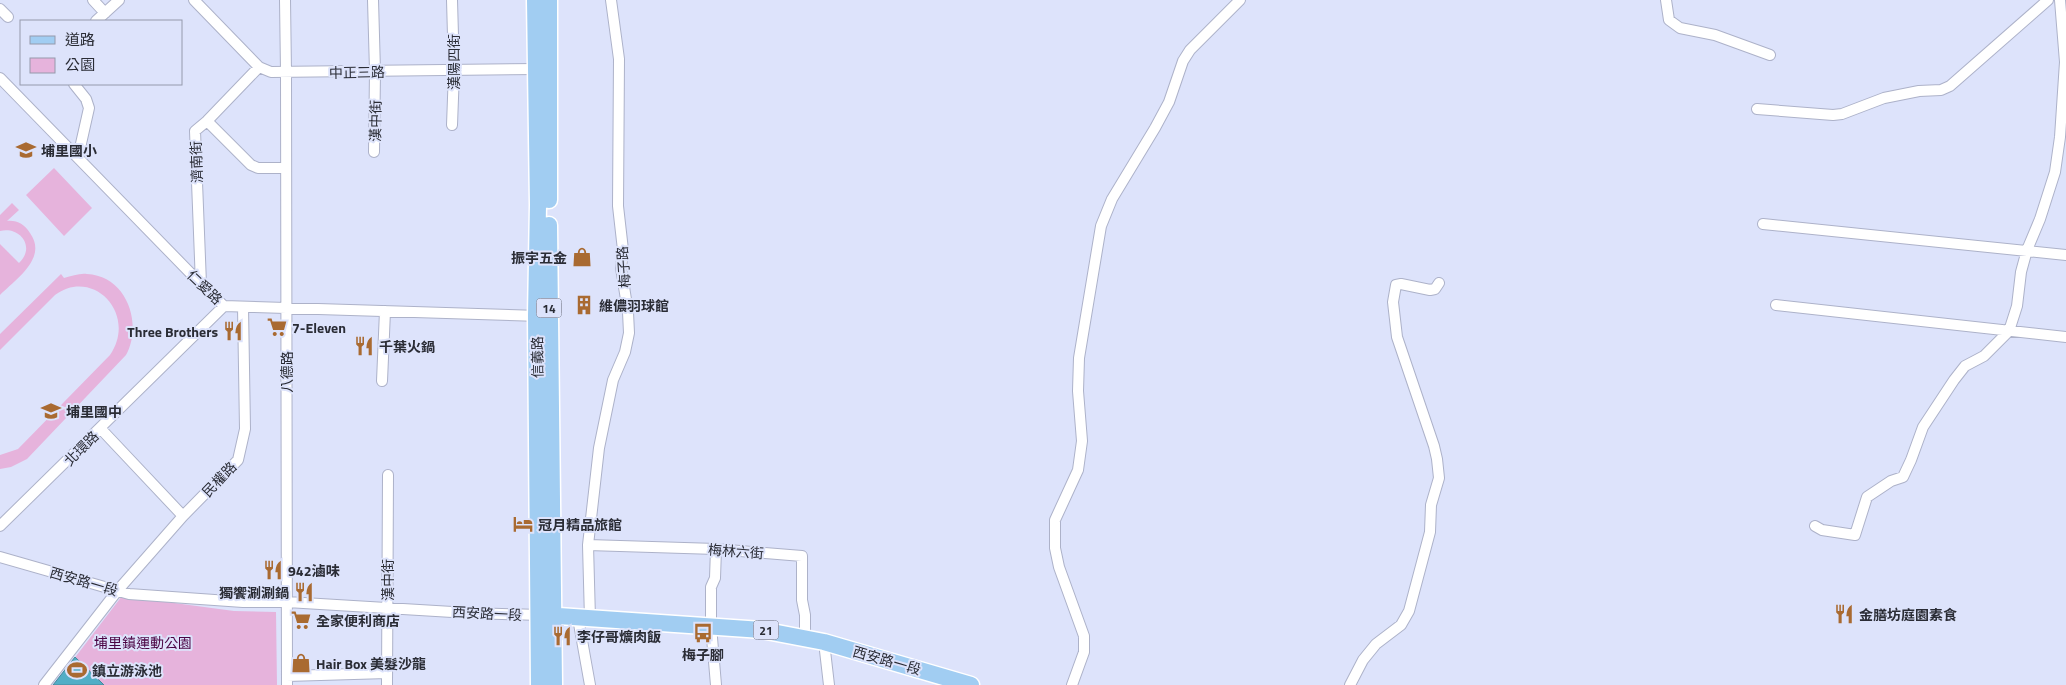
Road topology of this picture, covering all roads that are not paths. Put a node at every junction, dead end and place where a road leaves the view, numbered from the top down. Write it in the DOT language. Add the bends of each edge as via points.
graph roads {
  1 [pos="93,0"];
  2 [pos="119,0"];
  3 [pos="194,0"];
  4 [pos="285,0"];
  5 [pos="373,0"];
  6 [pos="452,0"];
  7 [pos="535,0"];
  8 [pos="549,0"];
  9 [pos="611,0"];
  10 [pos="1240,0"];
  11 [pos="1666,0"];
  12 [pos="2048,0"];
  13 [pos="2060,0"];
  14 [pos="0,9"];
  15 [pos="105,13"];
  16 [pos="8,18"];
  17 [pos="97,20"];
  18 [pos="1770,55"];
  19 [pos="259,67"];
  20 [pos="542,69"];
  21 [pos="375,71"];
  22 [pos="454,71"];
  23 [pos="286,72"];
  24 [pos="0,78"];
  25 [pos="75,85"];
  26 [pos="1757,109"];
  27 [pos="207,121"];
  28 [pos="452,125"];
  29 [pos="374,152"];
  30 [pos="78,157"];
  31 [pos="286,168"];
  32 [pos="1763,224"];
  33 [pos="2027,250"];
  34 [pos="2066,255"];
  35 [pos="1439,283"];
  36 [pos="201,284"];
  37 [pos="1776,304"];
  38 [pos="224,306"];
  39 [pos="243,307"];
  40 [pos="286,308"];
  41 [pos="385,311"];
  42 [pos="542,316"];
  43 [pos="2008,331"];
  44 [pos="2066,337"];
  45 [pos="382,381"];
  46 [pos="100,428"];
  47 [pos="388,475"];
  48 [pos="183,516"];
  49 [pos="0,526"];
  50 [pos="1815,526"];
  51 [pos="588,545"];
  52 [pos="716,549"];
  53 [pos="0,556"];
  54 [pos="118,590"];
  55 [pos="287,602"];
  56 [pos="387,608"];
  57 [pos="547,615"];
  58 [pos="584,618"];
  59 [pos="711,626"];
  60 [pos="805,637"];
  61 [pos="824,642"];
  62 [pos="387,674"];
  63 [pos="287,680"];
  64 [pos="44,685"];
  65 [pos="387,685"];
  66 [pos="539,685"];
  67 [pos="554,685"];
  68 [pos="590,685"];
  69 [pos="716,685"];
  70 [pos="829,685"];
  71 [pos="971,685"];
  72 [pos="1072,685"];
  73 [pos="1350,685"];
  1 -- 15 [label="street"];
  2 -- 15 [label="street"];
  3 -- 19 [label="street"];
  4 -- 23 [label="street, 八德路"];
  5 -- 21 [label="street, 漢中街"];
  6 -- 22 [label="street, 漢陽四街"];
  7 -- 20 [label="main road, 信義路 / 14"];
  8 -- 20 [label="main road, 信義路 / 14"];
  9 -- 51 [label="street, 梅子路" via="618,59 621,268 629,333 613,380 599,448"];
  10 -- 72 [label="street" via="1183,61 1169,102 1112,199 1102,226 1079,358 1082,441 1078,470 1055,520 1059,567 1084,636 1084,652"];
  11 -- 18 [label="street" via="1669,20 1680,28 1715,35"];
  12 -- 26 [label="street" via="1946,88 1884,98 1833,115"];
  13 -- 33 [label="street" via="2064,62 2060,137 2055,172"];
  14 -- 16 [label="street"];
  15 -- 17 [label="street"];
  19 -- 23 [label="street, 中正三路" via="271,72"];
  19 -- 27 [label="street, 濟南街"];
  20 -- 22 [label="street, 中正三路"];
  20 -- 42 [label="main road, 信義路 / 14" via="538,205"];
  21 -- 22 [label="street, 中正三路"];
  21 -- 23 [label="street, 中正三路"];
  21 -- 29 [label="street, 漢中街"];
  22 -- 28 [label="street, 漢陽四街"];
  23 -- 31 [label="street, 八德路"];
  24 -- 30 [label="street, 仁愛路"];
  25 -- 30 [label="street" via="89,108"];
  27 -- 31 [label="street" via="250,165"];
  27 -- 36 [label="street, 濟南街" via="194,131"];
  30 -- 36 [label="street, 仁愛路"];
  31 -- 40 [label="street, 八德路"];
  32 -- 33 [label="street"];
  33 -- 34 [label="street"];
  33 -- 43 [label="street" via="2017,306"];
  35 -- 73 [label="street" via="1430,290 1396,285 1393,302 1402,356 1437,459 1439,478 1431,505 1430,532 1408,612 1400,625 1372,650"];
  36 -- 38 [label="street, 仁愛路"];
  37 -- 43 [label="street"];
  38 -- 39 [label="street, 仁愛路"];
  38 -- 46 [label="street, 北環路"];
  39 -- 40 [label="street, 仁愛路"];
  39 -- 48 [label="street, 民權路" via="246,430 238,460"];
  40 -- 41 [label="street, 仁愛路"];
  40 -- 55 [label="street, 八德路"];
  41 -- 42 [label="street, 仁愛路"];
  41 -- 45 [label="street"];
  42 -- 57 [label="main road, 信義路 / 14"];
  43 -- 44 [label="street"];
  43 -- 50 [label="street" via="1984,356 1965,366 1954,380 1923,427 1902,477 1867,497 1855,535"];
  46 -- 48 [label="street"];
  46 -- 49 [label="street, 北環路"];
  47 -- 56 [label="street, 漢中街"];
  48 -- 54 [label="street, 民權路"];
  51 -- 52 [label="street, 梅林六街"];
  51 -- 58 [label="street, 梅子路"];
  52 -- 59 [label="street" via="715,578 711,587"];
  52 -- 60 [label="street, 梅林六街" via="802,556"];
  53 -- 54 [label="street, 西安路一段"];
  54 -- 55 [label="street, 西安路一段" via="129,594"];
  54 -- 64 [label="street, 民權路"];
  55 -- 56 [label="street, 西安路一段"];
  55 -- 63 [label="street, 八德路"];
  56 -- 57 [label="street, 西安路一段"];
  56 -- 62 [label="street, 漢中街"];
  57 -- 58 [label="main road, 西安路一段 / 21"];
  57 -- 66 [label="main road, 信義路 / 14"];
  57 -- 67 [label="main road, 信義路 / 14"];
  58 -- 59 [label="main road, 西安路一段 / 21"];
  58 -- 68 [label="street, 梅子路"];
  59 -- 60 [label="main road, 西安路一段 / 21"];
  59 -- 69 [label="street"];
  60 -- 61 [label="main road, 西安路一段 / 21"];
  61 -- 70 [label="street"];
  61 -- 71 [label="main road, 西安路一段 / 21"];
  62 -- 63 [label="street"];
  62 -- 65 [label="street, 漢中街"];
}
